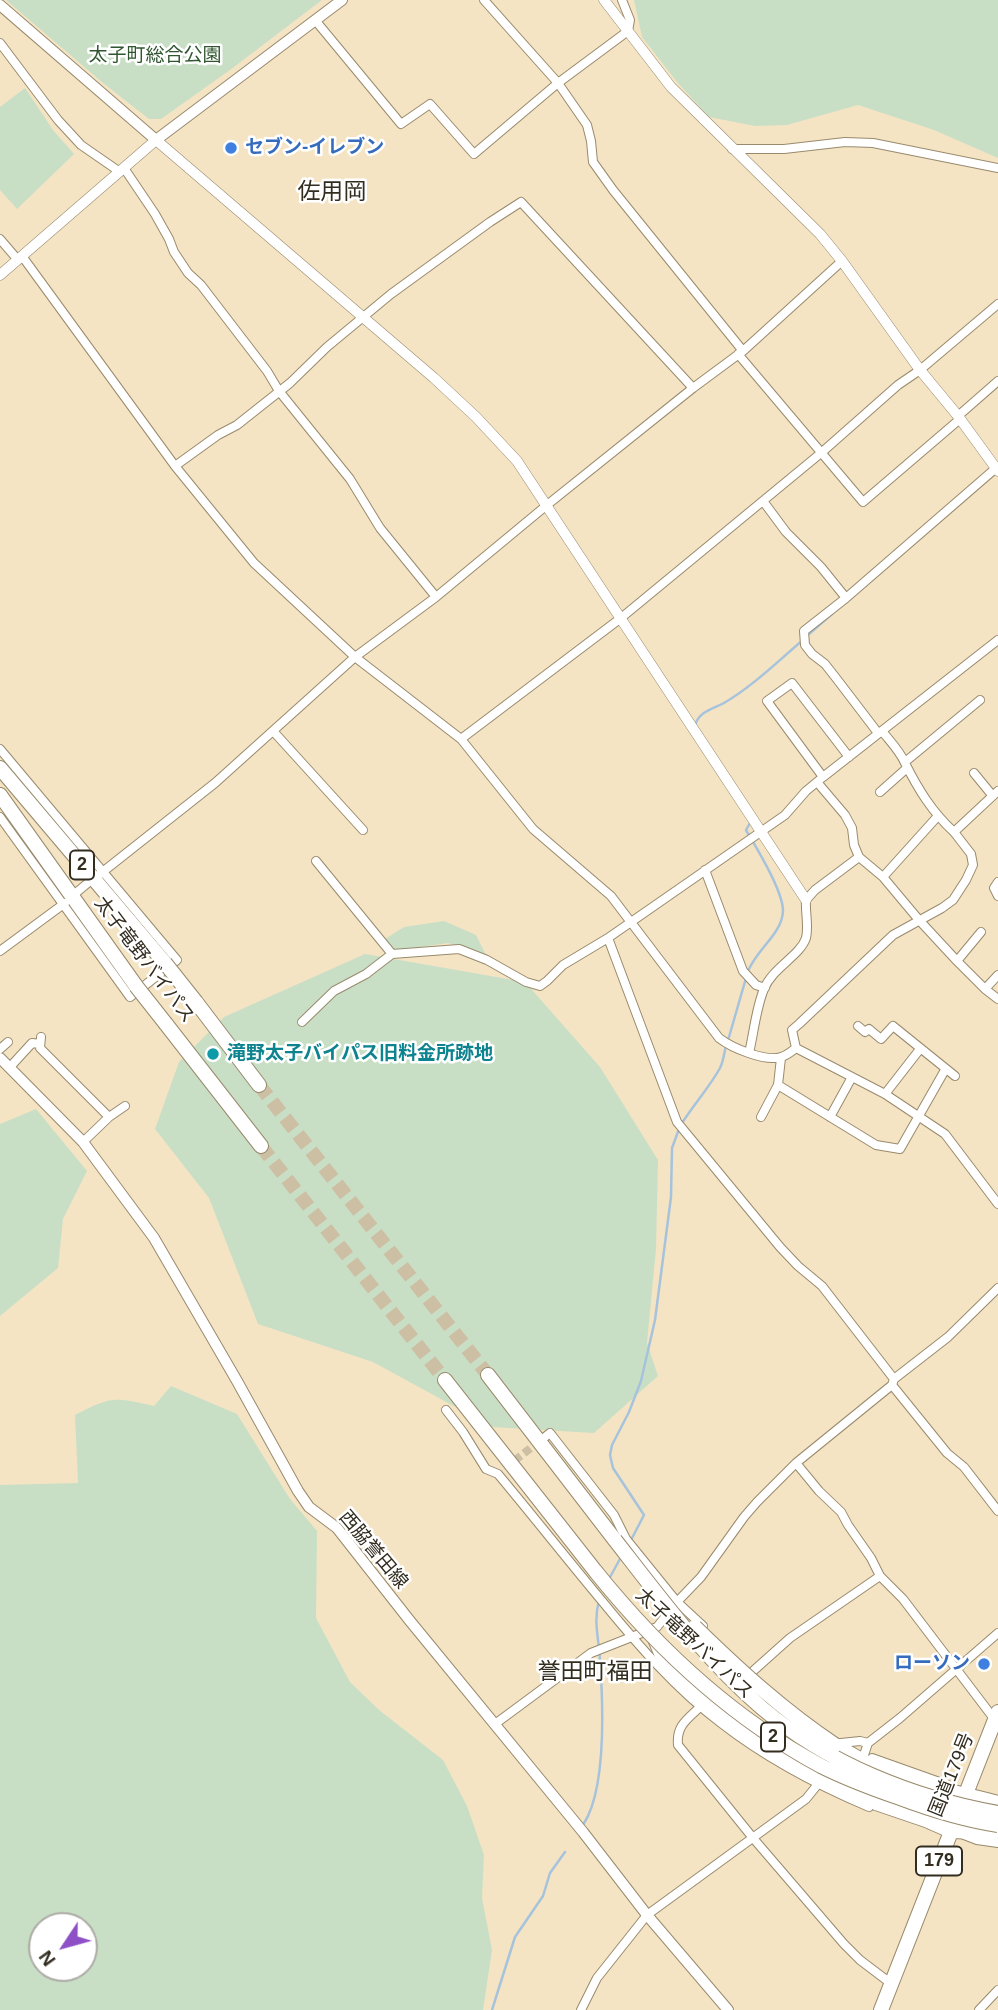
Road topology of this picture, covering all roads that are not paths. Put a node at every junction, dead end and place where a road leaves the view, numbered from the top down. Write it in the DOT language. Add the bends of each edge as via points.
graph roads {
  1 [pos="342,0"];
  2 [pos="484,0"];
  3 [pos="604,0"];
  4 [pos="622,0"];
  5 [pos="0,5"];
  6 [pos="315,20"];
  7 [pos="628,31"];
  8 [pos="0,43"];
  9 [pos="558,83"];
  10 [pos="156,140"];
  11 [pos="732,149"];
  12 [pos="998,168"];
  13 [pos="122,170"];
  14 [pos="0,239"];
  15 [pos="20,258"];
  16 [pos="842,261"];
  17 [pos="0,275"];
  18 [pos="998,303"];
  19 [pos="362,317"];
  20 [pos="741,353"];
  21 [pos="920,370"];
  22 [pos="998,381"];
  23 [pos="693,388"];
  24 [pos="279,391"];
  25 [pos="959,417"];
  26 [pos="821,453"];
  27 [pos="175,466"];
  28 [pos="997,470"];
  29 [pos="764,501"];
  30 [pos="547,505"];
  31 [pos="436,597"];
  32 [pos="846,598"];
  33 [pos="621,618"];
  34 [pos="998,640"];
  35 [pos="355,657"];
  36 [pos="981,700"];
  37 [pos="273,731"];
  38 [pos="880,732"];
  39 [pos="461,739"];
  40 [pos="0,749"];
  41 [pos="849,757"];
  42 [pos="906,765"];
  43 [pos="0,768"];
  44 [pos="974,773"];
  45 [pos="820,779"];
  46 [pos="880,792"];
  47 [pos="995,793"];
  48 [pos="0,795"];
  49 [pos="0,817"];
  50 [pos="937,817"];
  51 [pos="363,830"];
  52 [pos="761,831"];
  53 [pos="954,831"];
  54 [pos="859,857"];
  55 [pos="316,861"];
  56 [pos="705,870"];
  57 [pos="102,872"];
  58 [pos="883,877"];
  59 [pos="89,882"];
  60 [pos="998,882"];
  61 [pos="77,892"];
  62 [pos="998,896"];
  63 [pos="806,900"];
  64 [pos="65,902"];
  65 [pos="919,920"];
  66 [pos="630,921"];
  67 [pos="981,932"];
  68 [pos="608,938"];
  69 [pos="0,951"];
  70 [pos="392,954"];
  71 [pos="957,961"];
  72 [pos="998,975"];
  73 [pos="765,988"];
  74 [pos="985,989"];
  75 [pos="998,999"];
  76 [pos="302,1022"];
  77 [pos="858,1026"];
  78 [pos="8,1042"];
  79 [pos="796,1048"];
  80 [pos="0,1049"];
  81 [pos="920,1049"];
  82 [pos="749,1053"];
  83 [pos="0,1058"];
  84 [pos="781,1058"];
  85 [pos="10,1067"];
  86 [pos="945,1070"];
  87 [pos="955,1076"];
  88 [pos="852,1077"];
  89 [pos="259,1084"];
  90 [pos="778,1085"];
  91 [pos="885,1094"];
  92 [pos="125,1106"];
  93 [pos="918,1116"];
  94 [pos="108,1117"];
  95 [pos="761,1117"];
  96 [pos="830,1117"];
  97 [pos="83,1142"];
  98 [pos="261,1146"];
  99 [pos="998,1204"];
  100 [pos="998,1288"];
  101 [pos="488,1375"];
  102 [pos="445,1380"];
  103 [pos="893,1382"];
  104 [pos="446,1410"];
  105 [pos="548,1435"];
  106 [pos="796,1463"];
  107 [pos="998,1511"];
  108 [pos="642,1575"];
  109 [pos="880,1576"];
  110 [pos="677,1602"];
  111 [pos="998,1633"];
  112 [pos="632,1637"];
  113 [pos="654,1638"];
  114 [pos="956,1670"];
  115 [pos="752,1672"];
  116 [pos="701,1706"];
  117 [pos="997,1719"];
  118 [pos="495,1724"];
  119 [pos="868,1743"];
  120 [pos="838,1744"];
  121 [pos="864,1755"];
  122 [pos="818,1780"];
  123 [pos="967,1794"];
  124 [pos="998,1803"];
  125 [pos="998,1813"];
  126 [pos="998,1825"];
  127 [pos="945,1828"];
  128 [pos="998,1836"];
  129 [pos="753,1838"];
  130 [pos="998,1843"];
  131 [pos="648,1915"];
  132 [pos="892,1984"];
  133 [pos="998,1990"];
  134 [pos="884,2009"];
  135 [pos="581,2010"];
  136 [pos="728,2010"];
  137 [pos="979,2010"];
  1 -- 6 [label="main road"];
  2 -- 9 [label="street"];
  3 -- 7 [label="street"];
  4 -- 7 [label="street" via="631,20"];
  5 -- 10 [label="main road"];
  6 -- 9 [label="street" via="401,124 430,104 474,154"];
  6 -- 10 [label="main road"];
  7 -- 9 [label="street"];
  7 -- 11 [label="street" via="671,87"];
  8 -- 13 [label="street" via="81,145"];
  9 -- 20 [label="street" via="587,125 593,162"];
  10 -- 13 [label="street"];
  10 -- 19 [label="street"];
  11 -- 12 [label="street" via="873,143"];
  11 -- 16 [label="street" via="789,201"];
  13 -- 15 [label="street"];
  13 -- 24 [label="street" via="155,214 173,252"];
  14 -- 15 [label="street"];
  15 -- 17 [label="street"];
  15 -- 27 [label="street"];
  16 -- 20 [label="street"];
  16 -- 21 [label="street"];
  18 -- 21 [label="street"];
  19 -- 23 [label="street" via="521,202"];
  19 -- 24 [label="street"];
  19 -- 30 [label="street" via="476,417 517,461"];
  20 -- 23 [label="street"];
  20 -- 26 [label="street"];
  21 -- 25 [label="street"];
  21 -- 26 [label="street"];
  22 -- 25 [label="street"];
  23 -- 30 [label="street"];
  24 -- 27 [label="street"];
  24 -- 31 [label="street" via="351,479 380,528"];
  25 -- 26 [label="street" via="863,502"];
  25 -- 28 [label="street"];
  26 -- 29 [label="street"];
  27 -- 35 [label="street" via="254,563"];
  28 -- 32 [label="street"];
  29 -- 32 [label="street"];
  29 -- 33 [label="street"];
  30 -- 31 [label="street"];
  30 -- 33 [label="street"];
  31 -- 35 [label="street"];
  32 -- 38 [label="street" via="804,631 805,645"];
  33 -- 39 [label="street"];
  33 -- 52 [label="street"];
  34 -- 38 [label="street"];
  35 -- 37 [label="street"];
  35 -- 39 [label="street"];
  36 -- 42 [label="street"];
  37 -- 51 [label="street"];
  37 -- 57 [label="street"];
  38 -- 41 [label="street"];
  38 -- 42 [label="street"];
  39 -- 66 [label="street" via="533,829 611,896"];
  40 -- 57 [label="street"];
  41 -- 45 [label="street"];
  41 -- 45 [label="street" via="792,683 767,701"];
  42 -- 46 [label="street"];
  42 -- 50 [label="street"];
  43 -- 89 [label="highway, 太子竜野バイパス / 2, bridge" via="165,963"];
  44 -- 47 [label="street"];
  45 -- 52 [label="street" via="785,815"];
  45 -- 54 [label="street" via="852,828"];
  47 -- 53 [label="street"];
  48 -- 98 [label="highway, 太子竜野バイパス / 2, bridge" via="136,986"];
  49 -- 64 [label="street"];
  50 -- 53 [label="street"];
  50 -- 58 [label="street"];
  52 -- 56 [label="street"];
  52 -- 63 [label="street"];
  53 -- 65 [label="street" via="971,854 973,865 953,900"];
  54 -- 58 [label="street"];
  54 -- 63 [label="street"];
  55 -- 70 [label="street"];
  56 -- 66 [label="street"];
  56 -- 73 [label="street" via="743,971"];
  57 -- 64 [label="street" via="177,960 130,997"];
  58 -- 65 [label="street"];
  59 -- 61 [label="street"];
  60 -- 62 [label="street" via="994,888"];
  63 -- 73 [label="street" via="805,941"];
  64 -- 69 [label="street"];
  65 -- 71 [label="street"];
  65 -- 79 [label="street" via="893,935 793,1030"];
  66 -- 68 [label="street"];
  66 -- 82 [label="street" via="709,1028 727,1044"];
  67 -- 71 [label="street"];
  68 -- 70 [label="street" via="563,965 540,986 458,949"];
  68 -- 103 [label="street" via="677,1122 780,1247 822,1286"];
  70 -- 76 [label="street" via="334,991"];
  71 -- 74 [label="street"];
  72 -- 74 [label="street"];
  73 -- 82 [label="street"];
  74 -- 75 [label="street"];
  77 -- 81 [label="street" via="881,1039 892,1026"];
  78 -- 80 [label="street"];
  79 -- 84 [label="street"];
  79 -- 88 [label="street"];
  81 -- 86 [label="street"];
  81 -- 91 [label="street"];
  82 -- 84 [label="street"];
  83 -- 85 [label="main road, 西脇誉田線"];
  84 -- 90 [label="street"];
  85 -- 94 [label="street" via="32,1043 41,1040 40,1048"];
  85 -- 97 [label="main road, 西脇誉田線"];
  86 -- 87 [label="street"];
  86 -- 93 [label="street"];
  88 -- 91 [label="street"];
  88 -- 96 [label="street"];
  90 -- 95 [label="street"];
  90 -- 96 [label="street"];
  91 -- 93 [label="street"];
  92 -- 94 [label="street"];
  93 -- 96 [label="street" via="900,1149 876,1145"];
  93 -- 99 [label="street" via="945,1134"];
  94 -- 97 [label="street"];
  97 -- 118 [label="main road, 西脇誉田線" via="154,1238 309,1507 337,1528"];
  100 -- 103 [label="street"];
  101 -- 108 [label="highway, 太子竜野バイパス / 2, bridge"];
  102 -- 113 [label="highway, 太子竜野バイパス / 2, bridge" via="596,1572"];
  103 -- 106 [label="street"];
  103 -- 107 [label="street"];
  104 -- 112 [label="street" via="486,1469 501,1471"];
  105 -- 110 [label="street"];
  106 -- 109 [label="street" via="841,1513"];
  106 -- 110 [label="street" via="744,1517"];
  108 -- 120 [label="highway, bridge" via="770,1698"];
  108 -- 125 [label="highway, 太子竜野バイパス / 2, bridge" via="731,1679 794,1732 883,1779"];
  109 -- 114 [label="street"];
  109 -- 115 [label="street" via="790,1638"];
  110 -- 112 [label="street" via="657,1627"];
  110 -- 115 [label="street"];
  111 -- 114 [label="street"];
  112 -- 116 [label="street"];
  112 -- 118 [label="street" via="591,1653"];
  113 -- 122 [label="highway" via="663,1658 732,1723"];
  113 -- 126 [label="highway, 太子竜野バイパス / 2, bridge" via="752,1723 822,1766 922,1806"];
  114 -- 117 [label="street"];
  114 -- 119 [label="street"];
  115 -- 120 [label="street"];
  116 -- 122 [label="street" via="760,1751"];
  116 -- 129 [label="street" via="679,1727 678,1745"];
  117 -- 123 [label="highway, 国道179号 / 179"];
  118 -- 131 [label="main road, 西脇誉田線"];
  119 -- 120 [label="street"];
  119 -- 121 [label="street"];
  120 -- 121 [label="street"];
  120 -- 123 [label="highway" via="890,1775"];
  121 -- 123 [label="street"];
  122 -- 127 [label="highway"];
  122 -- 129 [label="street" via="806,1799"];
  123 -- 124 [label="highway"];
  123 -- 127 [label="highway, 国道179号 / 179"];
  127 -- 128 [label="highway"];
  127 -- 130 [label="street"];
  127 -- 132 [label="highway, 国道179号 / 179"];
  129 -- 131 [label="street"];
  129 -- 132 [label="street" via="844,1944"];
  131 -- 135 [label="street" via="597,1978"];
  131 -- 136 [label="main road, 西脇誉田線"];
  132 -- 134 [label="highway, 国道179号 / 179"];
  133 -- 137 [label="street"];
}
